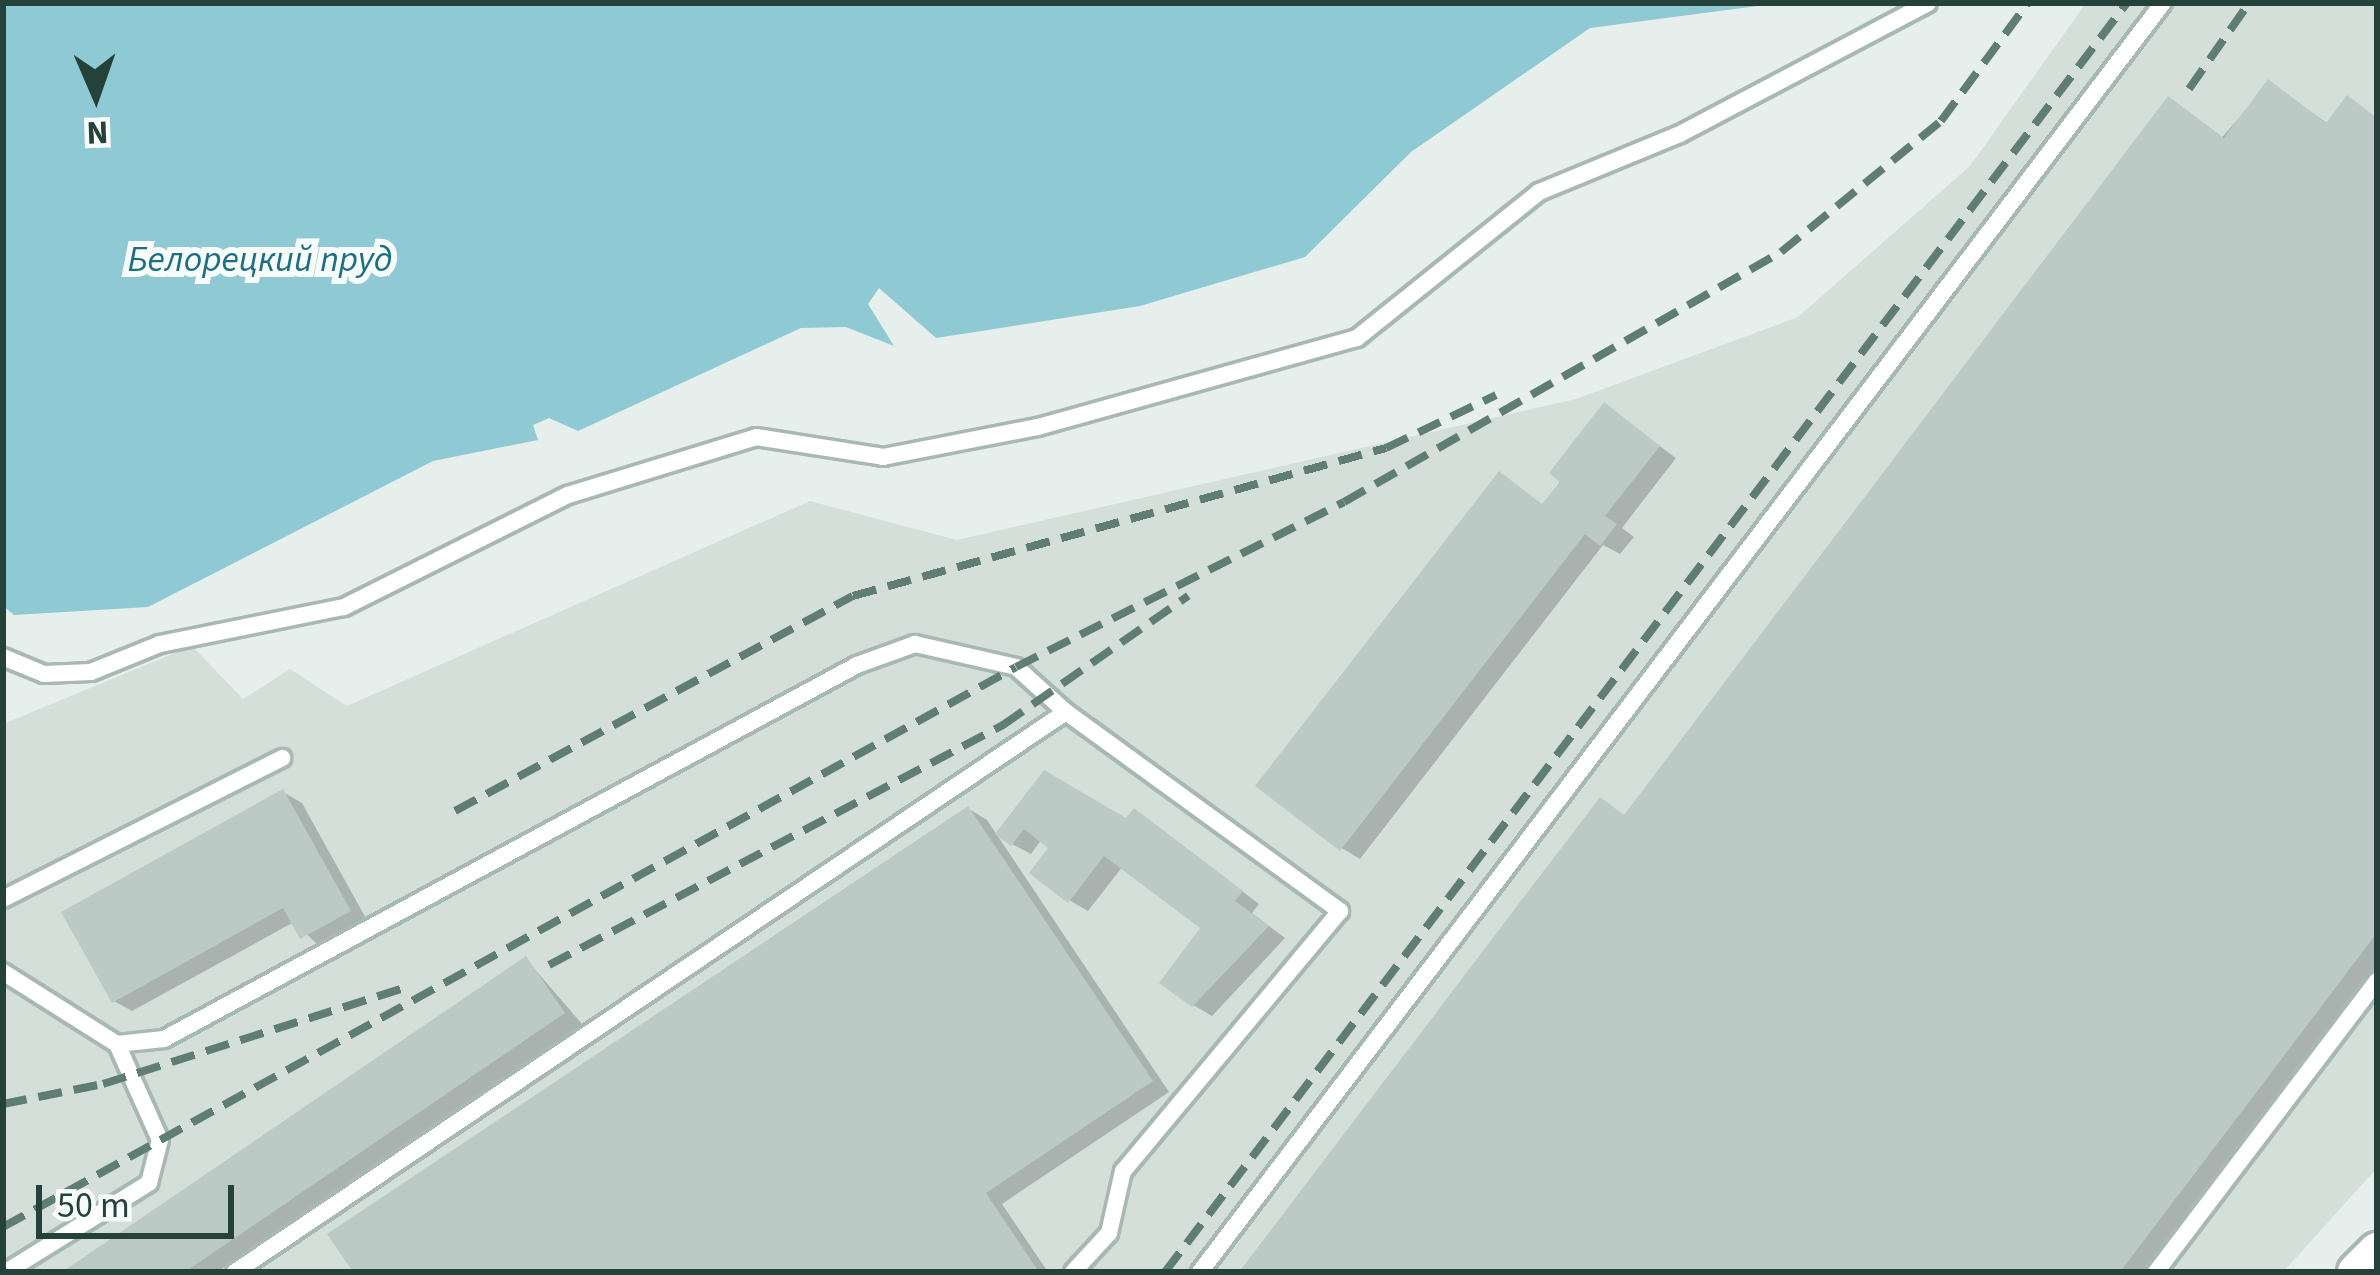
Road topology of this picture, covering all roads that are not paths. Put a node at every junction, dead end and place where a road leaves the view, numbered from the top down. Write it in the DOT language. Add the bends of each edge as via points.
graph roads {
  1 [pos="1928,3"];
  2 [pos="2163,3"];
  3 [pos="3,657"];
  4 [pos="1066,712"];
  5 [pos="282,758"];
  6 [pos="3,899"];
  7 [pos="3,972"];
  8 [pos="2377,981"];
  9 [pos="117,1044"];
  10 [pos="2377,1251"];
  11 [pos="6,1272"];
  12 [pos="235,1272"];
  13 [pos="1073,1272"];
  14 [pos="1200,1272"];
  15 [pos="2156,1272"];
  16 [pos="2356,1272"];
  1 -- 3 [label="lane" via="1680,134 1539,192 1357,338 1038,427 883,457 756,437 568,495 344,607 160,644 92,671 44,674"];
  2 -- 14 [label="lane"];
  4 -- 9 [label="lane" via="1016,667 915,644 856,665 164,1039"];
  4 -- 12 [label="lane"];
  4 -- 13 [label="lane" via="1340,911 1123,1172 1108,1232"];
  5 -- 6 [label="lane"];
  7 -- 9 [label="lane"];
  8 -- 15 [label="lane"];
  9 -- 11 [label="lane" via="160,1139 149,1183"];
  10 -- 16 [label="street"];
}
